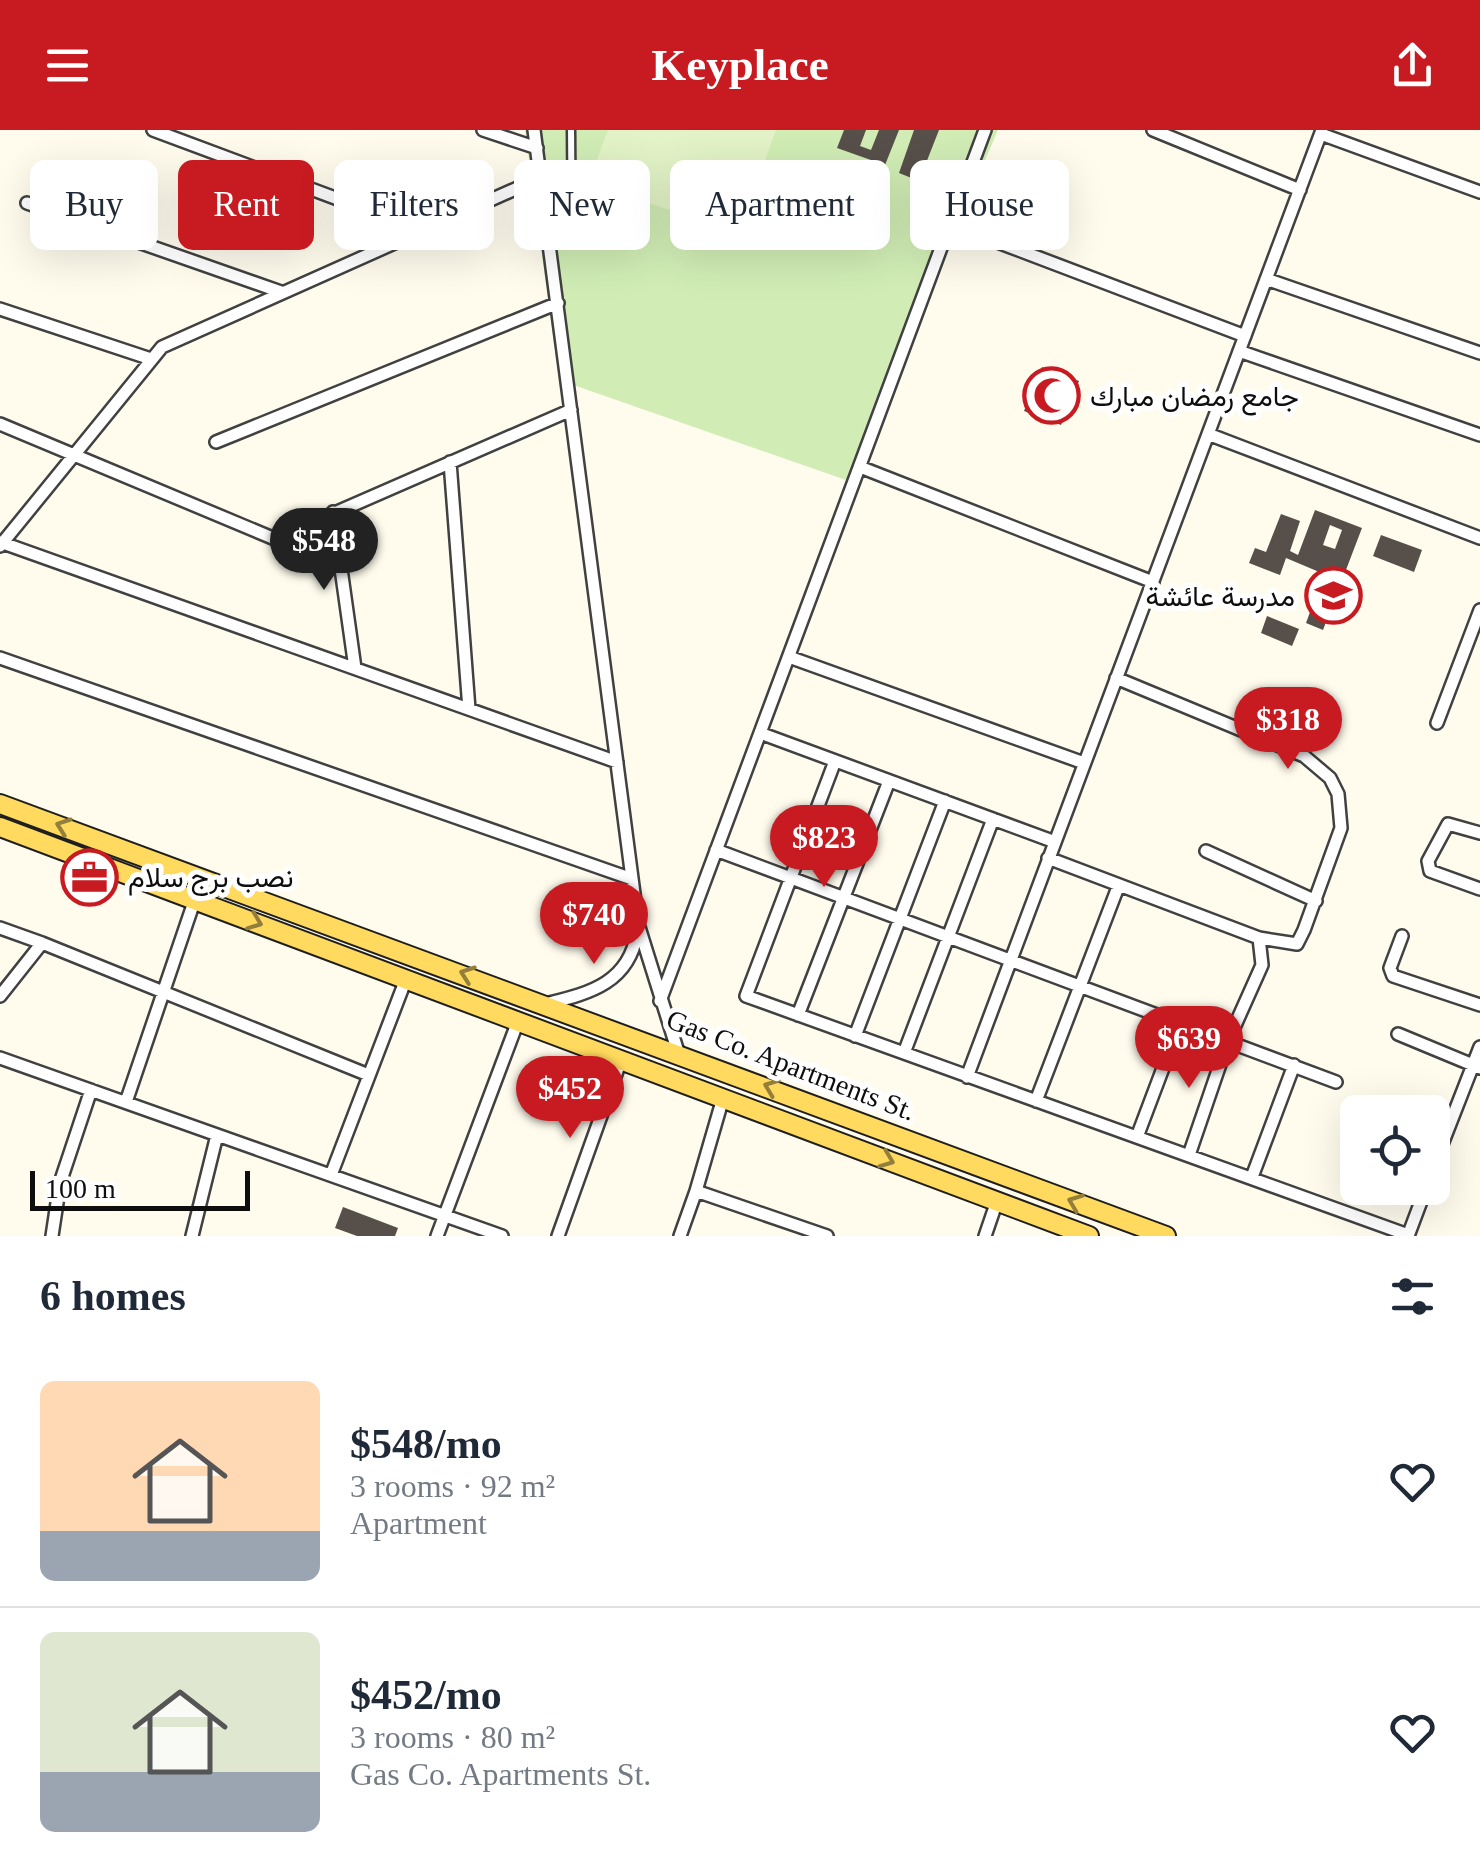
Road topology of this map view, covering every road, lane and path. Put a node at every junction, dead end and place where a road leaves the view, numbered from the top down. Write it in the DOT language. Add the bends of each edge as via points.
graph roads {
  1 [pos="152,130"];
  2 [pos="483,130"];
  3 [pos="534,130"];
  4 [pos="572,130"];
  5 [pos="985,130"];
  6 [pos="1153,130"];
  7 [pos="1322,132"];
  8 [pos="536,148"];
  9 [pos="538,160"];
  10 [pos="574,160"];
  11 [pos="974,160"];
  12 [pos="1300,190"];
  13 [pos="1480,192"];
  14 [pos="334,198"];
  15 [pos="27,203"];
  16 [pos="382,250"];
  17 [pos="551,250"];
  18 [pos="940,250"];
  19 [pos="1018,250"];
  20 [pos="1266,279"];
  21 [pos="281,292"];
  22 [pos="558,303"];
  23 [pos="0,309"];
  24 [pos="1245,336"];
  25 [pos="1239,351"];
  26 [pos="1480,353"];
  27 [pos="151,359"];
  28 [pos="570,410"];
  29 [pos="0,424"];
  30 [pos="1208,434"];
  31 [pos="1480,435"];
  32 [pos="216,442"];
  33 [pos="76,452"];
  34 [pos="450,462"];
  35 [pos="860,467"];
  36 [pos="333,512"];
  37 [pos="1480,538"];
  38 [pos="1,544"];
  39 [pos="1153,582"];
  40 [pos="1480,610"];
  41 [pos="1465,650"];
  42 [pos="1480,655"];
  43 [pos="788,657"];
  44 [pos="0,658"];
  45 [pos="355,668"];
  46 [pos="1116,678"];
  47 [pos="469,709"];
  48 [pos="1437,723"];
  49 [pos="760,733"];
  50 [pos="835,761"];
  51 [pos="617,762"];
  52 [pos="1084,763"];
  53 [pos="889,780"];
  54 [pos="944,801"];
  55 [pos="0,804"];
  56 [pos="993,819"];
  57 [pos="0,827"];
  58 [pos="1480,833"];
  59 [pos="1055,842"];
  60 [pos="716,850"];
  61 [pos="1206,851"];
  62 [pos="1048,858"];
  63 [pos="793,879"];
  64 [pos="632,880"];
  65 [pos="1118,887"];
  66 [pos="1480,890"];
  67 [pos="844,898"];
  68 [pos="195,899"];
  69 [pos="1316,901"];
  70 [pos="900,919"];
  71 [pos="638,924"];
  72 [pos="340,927"];
  73 [pos="0,928"];
  74 [pos="948,936"];
  75 [pos="1402,936"];
  76 [pos="1259,938"];
  77 [pos="42,943"];
  78 [pos="331,950"];
  79 [pos="1010,960"];
  80 [pos="406,979"];
  81 [pos="1081,986"];
  82 [pos="163,993"];
  83 [pos="0,996"];
  84 [pos="660,1001"];
  85 [pos="548,1004"];
  86 [pos="1480,1005"];
  87 [pos="798,1015"];
  88 [pos="518,1021"];
  89 [pos="1180,1023"];
  90 [pos="1398,1034"];
  91 [pos="855,1036"];
  92 [pos="1228,1041"];
  93 [pos="1480,1047"];
  94 [pos="678,1052"];
  95 [pos="904,1054"];
  96 [pos="0,1058"];
  97 [pos="621,1060"];
  98 [pos="1294,1065"];
  99 [pos="1476,1066"];
  100 [pos="366,1074"];
  101 [pos="967,1076"];
  102 [pos="1336,1082"];
  103 [pos="90,1090"];
  104 [pos="723,1098"];
  105 [pos="1036,1101"];
  106 [pos="126,1102"];
  107 [pos="1450,1127"];
  108 [pos="217,1135"];
  109 [pos="1137,1137"];
  110 [pos="1188,1155"];
  111 [pos="331,1175"];
  112 [pos="1252,1178"];
  113 [pos="696,1190"];
  114 [pos="997,1201"];
  115 [pos="1419,1205"];
  116 [pos="444,1216"];
  117 [pos="1408,1235"];
  118 [pos="52,1236"];
  119 [pos="192,1236"];
  120 [pos="437,1236"];
  121 [pos="502,1236"];
  122 [pos="558,1236"];
  123 [pos="680,1236"];
  124 [pos="827,1236"];
  125 [pos="985,1236"];
  126 [pos="1089,1236"];
  127 [pos="1166,1236"];
  1 -- 14 [label="street"];
  2 -- 8 [label="street"];
  3 -- 8 [label="street"];
  4 -- 10 [label="lane"];
  5 -- 11 [label="street"];
  6 -- 12 [label="street"];
  7 -- 12 [label="street"];
  7 -- 13 [label="street"];
  8 -- 9 [label="street"];
  12 -- 20 [label="street"];
  15 -- 21 [label="street"];
  16 -- 21 [label="street"];
  17 -- 22 [label="street"];
  18 -- 35 [label="street"];
  19 -- 24 [label="street"];
  20 -- 24 [label="street"];
  20 -- 26 [label="street"];
  21 -- 27 [label="street" via="162,347"];
  22 -- 28 [label="street"];
  22 -- 32 [label="street"];
  23 -- 27 [label="street"];
  24 -- 25 [label="street"];
  25 -- 30 [label="street"];
  25 -- 31 [label="street"];
  27 -- 33 [label="street"];
  28 -- 34 [label="street"];
  28 -- 51 [label="street"];
  29 -- 33 [label="street"];
  30 -- 37 [label="street"];
  30 -- 39 [label="street"];
  33 -- 36 [label="street" via="275,539"];
  33 -- 38 [label="street"];
  34 -- 36 [label="street"];
  34 -- 47 [label="street"];
  35 -- 39 [label="street"];
  35 -- 43 [label="street"];
  36 -- 45 [label="street"];
  38 -- 45 [label="street"];
  39 -- 46 [label="street"];
  40 -- 41 [label="street"];
  41 -- 42 [label="street"];
  41 -- 48 [label="street"];
  43 -- 49 [label="street"];
  43 -- 52 [label="street"];
  44 -- 64 [label="street"];
  45 -- 47 [label="street"];
  46 -- 52 [label="street"];
  46 -- 69 [label="street" via="1304,756 1330,778 1340,828"];
  47 -- 51 [label="street"];
  49 -- 50 [label="street"];
  49 -- 60 [label="street"];
  50 -- 53 [label="street"];
  50 -- 63 [label="street"];
  51 -- 64 [label="street"];
  52 -- 59 [label="street"];
  53 -- 54 [label="street"];
  53 -- 67 [label="street"];
  54 -- 56 [label="street"];
  54 -- 70 [label="street"];
  72 -- 55 [label="main road, Gas Co. Apartments St., one-way"];
  56 -- 59 [label="street"];
  56 -- 74 [label="street"];
  57 -- 68 [label="main road, Gas Co. Apartments St."];
  58 -- 66 [label="street" via="1448,824 1428,861 1430,871"];
  59 -- 62 [label="street"];
  60 -- 63 [label="street"];
  60 -- 84 [label="street"];
  61 -- 69 [label="street"];
  62 -- 65 [label="street"];
  62 -- 79 [label="street"];
  63 -- 67 [label="street"];
  63 -- 87 [label="street" via="746,996"];
  64 -- 71 [label="street"];
  65 -- 76 [label="street"];
  65 -- 81 [label="street"];
  67 -- 70 [label="street"];
  67 -- 87 [label="street"];
  68 -- 78 [label="main road, Gas Co. Apartments St., one-way"];
  68 -- 82 [label="street"];
  69 -- 76 [label="street" via="1297,944"];
  70 -- 74 [label="street"];
  70 -- 91 [label="street"];
  71 -- 84 [label="street"];
  71 -- 85 [label="street" via="630,958 607,984"];
  72 -- 78 [label="main road"];
  85 -- 72 [label="main road, Gas Co. Apartments St., one-way"];
  73 -- 77 [label="street"];
  74 -- 79 [label="street"];
  74 -- 95 [label="street"];
  75 -- 86 [label="street" via="1390,968 1394,976"];
  76 -- 92 [label="street" via="1262,965"];
  77 -- 82 [label="street"];
  77 -- 83 [label="street"];
  78 -- 80 [label="main road, Gas Co. Apartments St."];
  79 -- 81 [label="street"];
  79 -- 101 [label="street"];
  80 -- 88 [label="main road, Gas Co. Apartments St."];
  80 -- 100 [label="street"];
  81 -- 89 [label="street"];
  81 -- 105 [label="street"];
  82 -- 100 [label="street"];
  82 -- 106 [label="street"];
  84 -- 94 [label="street"];
  85 -- 94 [label="main road, Gas Co. Apartments St."];
  87 -- 91 [label="street"];
  88 -- 97 [label="main road, Gas Co. Apartments St."];
  88 -- 116 [label="street"];
  89 -- 92 [label="street"];
  89 -- 109 [label="street"];
  90 -- 99 [label="street"];
  91 -- 95 [label="street"];
  92 -- 98 [label="street"];
  92 -- 110 [label="street"];
  93 -- 99 [label="street"];
  127 -- 94 [label="main road, Gas Co. Apartments St., one-way"];
  95 -- 101 [label="street"];
  96 -- 103 [label="street"];
  97 -- 104 [label="main road, Gas Co. Apartments St."];
  97 -- 122 [label="street"];
  98 -- 102 [label="street"];
  98 -- 112 [label="street"];
  99 -- 107 [label="street"];
  100 -- 111 [label="street"];
  101 -- 105 [label="street"];
  103 -- 106 [label="street"];
  103 -- 118 [label="street" via="60,1183"];
  104 -- 113 [label="street"];
  104 -- 114 [label="main road, Gas Co. Apartments St., one-way"];
  105 -- 109 [label="street"];
  106 -- 108 [label="street"];
  108 -- 111 [label="street"];
  108 -- 119 [label="street"];
  109 -- 110 [label="street"];
  110 -- 112 [label="street"];
  111 -- 116 [label="street"];
  112 -- 117 [label="street"];
  113 -- 123 [label="street"];
  113 -- 124 [label="street"];
  114 -- 125 [label="street"];
  114 -- 126 [label="main road, Gas Co. Apartments St."];
  115 -- 117 [label="street"];
  116 -- 120 [label="street"];
  116 -- 121 [label="street"];
}
